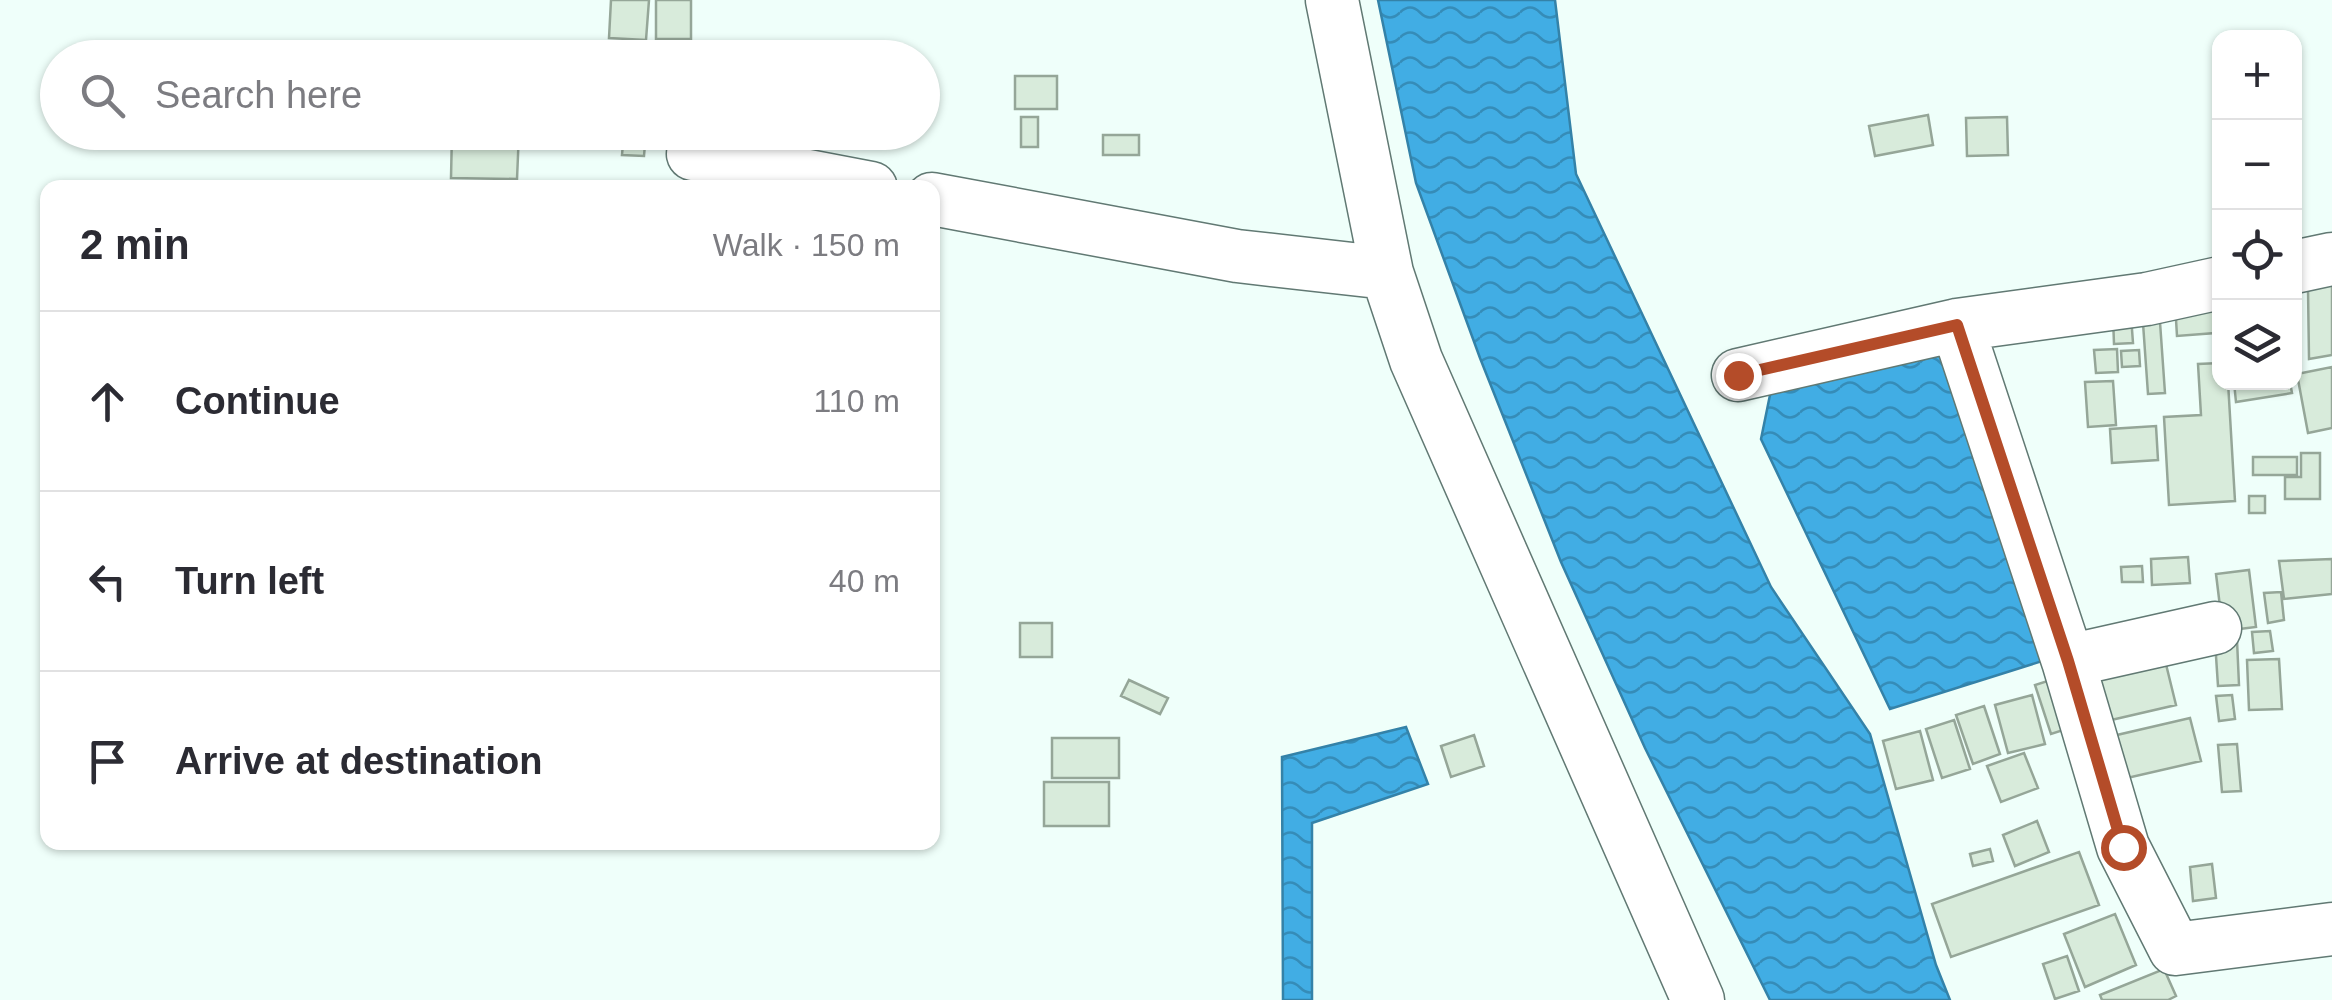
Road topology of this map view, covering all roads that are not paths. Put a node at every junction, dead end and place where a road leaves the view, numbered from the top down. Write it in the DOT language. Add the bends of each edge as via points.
graph roads {
  1 [pos="1332,0"];
  2 [pos="693,154"];
  3 [pos="829,180"];
  4 [pos="940,200"];
  5 [pos="2332,259"];
  6 [pos="2302,265"];
  7 [pos="1387,273"];
  8 [pos="2212,285"];
  9 [pos="1957,325"];
  10 [pos="1738,375"];
  11 [pos="2214,628"];
  12 [pos="2068,661"];
  13 [pos="2332,928"];
  14 [pos="1698,1000"];
  1 -- 7 [label="street"];
  2 -- 3 [label="street"];
  4 -- 7 [label="street" via="1237,256"];
  5 -- 6 [label="street"];
  7 -- 14 [label="street" via="1416,360"];
  8 -- 9 [label="street"];
  9 -- 10 [label="street"];
  9 -- 12 [label="street"];
  11 -- 12 [label="street"];
  12 -- 13 [label="street" via="2123,847 2175,949"];
}
